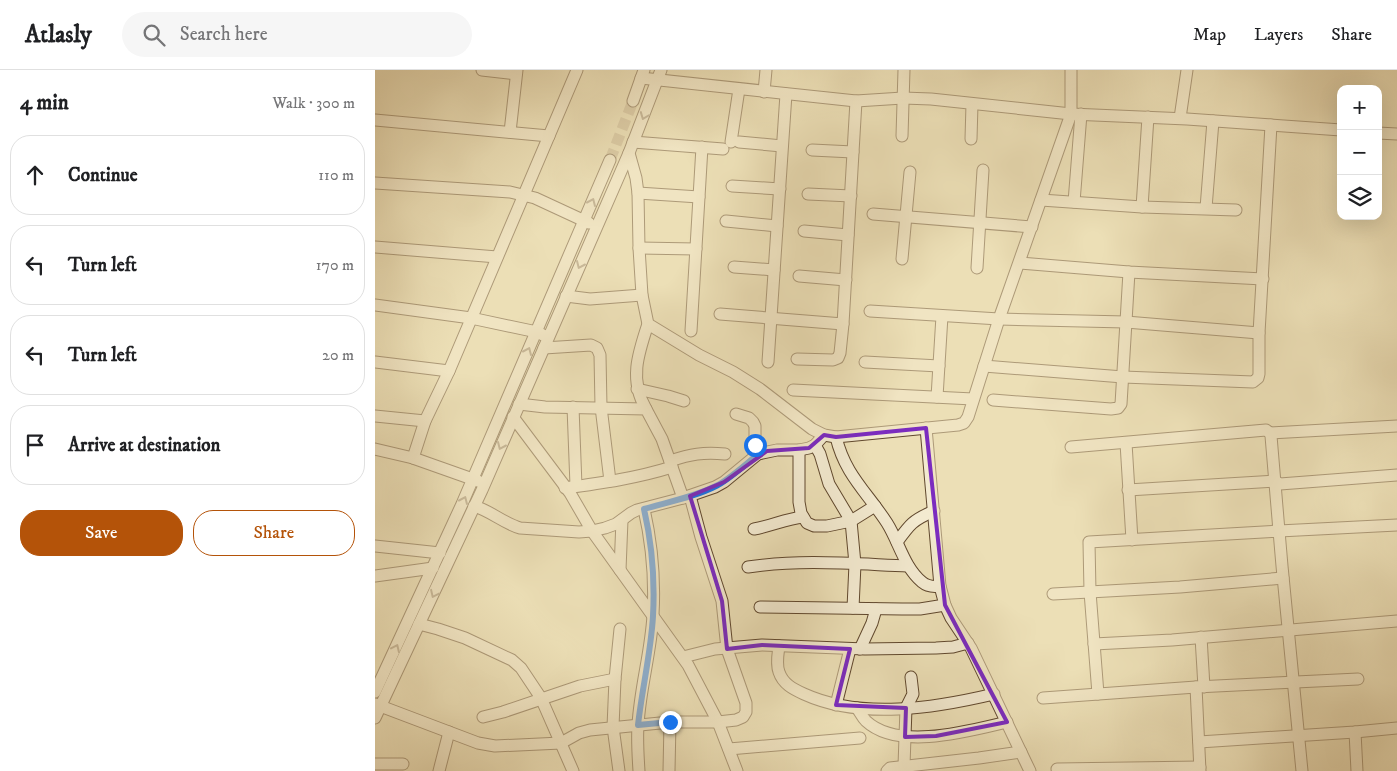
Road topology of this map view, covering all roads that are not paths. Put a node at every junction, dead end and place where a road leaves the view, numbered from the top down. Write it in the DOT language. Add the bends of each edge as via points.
graph roads {
  1 [pos="482,70"];
  2 [pos="577,70"];
  3 [pos="766,70"];
  4 [pos="904,70"];
  5 [pos="1071,70"];
  6 [pos="1187,70"];
  7 [pos="517,72"];
  8 [pos="643,74"];
  9 [pos="659,75"];
  10 [pos="739,89"];
  11 [pos="764,92"];
  12 [pos="786,94"];
  13 [pos="903,98"];
  14 [pos="633,101"];
  15 [pos="856,101"];
  16 [pos="973,104"];
  17 [pos="1076,114"];
  18 [pos="1149,117"];
  19 [pos="1180,118"];
  20 [pos="375,120"];
  21 [pos="1213,121"];
  22 [pos="1271,125"];
  23 [pos="1337,130"];
  24 [pos="510,132"];
  25 [pos="1382,133"];
  26 [pos="1397,134"];
  27 [pos="549,136"];
  28 [pos="902,136"];
  29 [pos="971,139"];
  30 [pos="633,142"];
  31 [pos="731,145"];
  32 [pos="782,146"];
  33 [pos="702,147"];
  34 [pos="812,150"];
  35 [pos="853,152"];
  36 [pos="629,153"];
  37 [pos="610,160"];
  38 [pos="983,170"];
  39 [pos="910,172"];
  40 [pos="375,183"];
  41 [pos="732,186"];
  42 [pos="780,189"];
  43 [pos="638,194"];
  44 [pos="809,194"];
  45 [pos="524,195"];
  46 [pos="851,196"];
  47 [pos="699,197"];
  48 [pos="1041,200"];
  49 [pos="1075,202"];
  50 [pos="1142,207"];
  51 [pos="1206,208"];
  52 [pos="1236,210"];
  53 [pos="873,214"];
  54 [pos="905,217"];
  55 [pos="584,220"];
  56 [pos="726,221"];
  57 [pos="980,223"];
  58 [pos="777,226"];
  59 [pos="1032,227"];
  60 [pos="596,228"];
  61 [pos="804,231"];
  62 [pos="848,236"];
  63 [pos="375,247"];
  64 [pos="639,248"];
  65 [pos="696,249"];
  66 [pos="497,257"];
  67 [pos="902,259"];
  68 [pos="1020,263"];
  69 [pos="734,267"];
  70 [pos="977,268"];
  71 [pos="774,270"];
  72 [pos="1129,272"];
  73 [pos="799,276"];
  74 [pos="1263,279"];
  75 [pos="846,280"];
  76 [pos="642,295"];
  77 [pos="566,296"];
  78 [pos="375,306"];
  79 [pos="870,311"];
  80 [pos="720,314"];
  81 [pos="942,316"];
  82 [pos="471,318"];
  83 [pos="771,319"];
  84 [pos="999,319"];
  85 [pos="1126,322"];
  86 [pos="648,324"];
  87 [pos="843,324"];
  88 [pos="691,331"];
  89 [pos="537,332"];
  90 [pos="1259,333"];
  91 [pos="546,342"];
  92 [pos="797,359"];
  93 [pos="375,362"];
  94 [pos="768,362"];
  95 [pos="865,362"];
  96 [pos="939,366"];
  97 [pos="984,366"];
  98 [pos="449,370"];
  99 [pos="1123,377"];
  100 [pos="637,389"];
  101 [pos="793,390"];
  102 [pos="937,397"];
  103 [pos="973,398"];
  104 [pos="684,400"];
  105 [pos="993,400"];
  106 [pos="519,404"];
  107 [pos="642,406"];
  108 [pos="573,407"];
  109 [pos="601,407"];
  110 [pos="736,414"];
  111 [pos="375,416"];
  112 [pos="513,417"];
  113 [pos="425,421"];
  114 [pos="1397,426"];
  115 [pos="925,428"];
  116 [pos="1270,433"];
  117 [pos="830,436"];
  118 [pos="1126,443"];
  119 [pos="815,445"];
  120 [pos="1071,447"];
  121 [pos="375,449"];
  122 [pos="799,450"];
  123 [pos="725,454"];
  124 [pos="758,454"];
  125 [pos="413,458"];
  126 [pos="671,464"];
  127 [pos="1397,475"];
  128 [pos="473,479"];
  129 [pos="610,481"];
  130 [pos="1275,481"];
  131 [pos="485,484"];
  132 [pos="571,487"];
  133 [pos="1128,490"];
  134 [pos="687,497"];
  135 [pos="474,506"];
  136 [pos="875,506"];
  137 [pos="644,509"];
  138 [pos="934,511"];
  139 [pos="803,517"];
  140 [pos="622,520"];
  141 [pos="851,521"];
  142 [pos="1397,525"];
  143 [pos="754,529"];
  144 [pos="592,531"];
  145 [pos="1279,531"];
  146 [pos="1132,540"];
  147 [pos="897,542"];
  148 [pos="375,546"];
  149 [pos="440,553"];
  150 [pos="855,564"];
  151 [pos="908,566"];
  152 [pos="748,567"];
  153 [pos="433,568"];
  154 [pos="620,570"];
  155 [pos="375,576"];
  156 [pos="1283,578"];
  157 [pos="941,586"];
  158 [pos="1091,592"];
  159 [pos="1053,594"];
  160 [pos="945,606"];
  161 [pos="760,607"];
  162 [pos="853,608"];
  163 [pos="876,609"];
  164 [pos="653,617"];
  165 [pos="1397,621"];
  166 [pos="419,624"];
  167 [pos="620,629"];
  168 [pos="1289,629"];
  169 [pos="1201,637"];
  170 [pos="968,643"];
  171 [pos="1094,644"];
  172 [pos="779,646"];
  173 [pos="727,648"];
  174 [pos="855,649"];
  175 [pos="683,657"];
  176 [pos="911,676"];
  177 [pos="1358,678"];
  178 [pos="615,679"];
  179 [pos="378,680"];
  180 [pos="1293,683"];
  181 [pos="1200,687"];
  182 [pos="375,692"];
  183 [pos="994,694"];
  184 [pos="1097,694"];
  185 [pos="541,698"];
  186 [pos="1043,698"];
  187 [pos="378,705"];
  188 [pos="836,706"];
  189 [pos="857,708"];
  190 [pos="906,708"];
  191 [pos="483,717"];
  192 [pos="375,718"];
  193 [pos="670,722"];
  194 [pos="718,722"];
  195 [pos="1007,722"];
  196 [pos="638,725"];
  197 [pos="613,728"];
  198 [pos="1397,728"];
  199 [pos="449,732"];
  200 [pos="1355,732"];
  201 [pos="1298,735"];
  202 [pos="905,737"];
  203 [pos="859,738"];
  204 [pos="1199,742"];
  205 [pos="561,743"];
  206 [pos="729,749"];
  207 [pos="1021,752"];
  208 [pos="375,764"];
  209 [pos="403,764"];
  210 [pos="904,766"];
  211 [pos="1057,769"];
  212 [pos="1200,769"];
  213 [pos="439,771"];
  214 [pos="573,771"];
  215 [pos="619,771"];
  216 [pos="639,771"];
  217 [pos="669,771"];
  218 [pos="737,771"];
  219 [pos="887,771"];
  220 [pos="1030,771"];
  221 [pos="1302,771"];
  222 [pos="1357,771"];
  1 -- 7 [label="street"];
  2 -- 27 [label="street"];
  3 -- 11 [label="street"];
  4 -- 13 [label="street"];
  5 -- 17 [label="street"];
  6 -- 19 [label="street"];
  7 -- 24 [label="street"];
  8 -- 9 [label="street"];
  8 -- 14 [label="street"];
  9 -- 10 [label="street"];
  9 -- 30 [label="street, one-way"];
  10 -- 11 [label="street"];
  10 -- 31 [label="street"];
  11 -- 12 [label="street"];
  12 -- 15 [label="street"];
  12 -- 32 [label="street"];
  13 -- 15 [label="street"];
  13 -- 16 [label="street"];
  13 -- 28 [label="street"];
  15 -- 35 [label="street"];
  16 -- 17 [label="street"];
  16 -- 29 [label="street"];
  17 -- 18 [label="street"];
  17 -- 48 [label="street"];
  17 -- 49 [label="street"];
  18 -- 19 [label="street"];
  18 -- 50 [label="street"];
  19 -- 21 [label="street"];
  20 -- 24 [label="street"];
  21 -- 22 [label="street"];
  21 -- 51 [label="street"];
  22 -- 23 [label="street"];
  22 -- 74 [label="street"];
  24 -- 27 [label="street"];
  25 -- 26 [label="street"];
  27 -- 45 [label="street"];
  30 -- 33 [label="street"];
  30 -- 36 [label="street"];
  31 -- 32 [label="street"];
  31 -- 33 [label="street"];
  32 -- 42 [label="street"];
  33 -- 47 [label="street"];
  34 -- 35 [label="street"];
  35 -- 46 [label="street"];
  36 -- 43 [label="street"];
  36 -- 60 [label="street"];
  55 -- 37 [label="street, one-way"];
  38 -- 57 [label="street"];
  39 -- 54 [label="street"];
  40 -- 45 [label="street"];
  41 -- 42 [label="street"];
  42 -- 58 [label="street"];
  43 -- 47 [label="street"];
  43 -- 64 [label="street"];
  44 -- 46 [label="street"];
  45 -- 55 [label="street"];
  45 -- 66 [label="street"];
  46 -- 62 [label="street"];
  47 -- 65 [label="street"];
  48 -- 49 [label="street"];
  48 -- 59 [label="street"];
  49 -- 50 [label="street"];
  50 -- 51 [label="street"];
  51 -- 52 [label="street"];
  53 -- 54 [label="street"];
  54 -- 57 [label="street"];
  54 -- 67 [label="street"];
  55 -- 60 [label="street"];
  55 -- 89 [label="street"];
  56 -- 58 [label="street"];
  57 -- 59 [label="street"];
  57 -- 70 [label="street"];
  58 -- 71 [label="street"];
  59 -- 68 [label="street"];
  60 -- 77 [label="street, one-way"];
  61 -- 62 [label="street"];
  62 -- 75 [label="street"];
  63 -- 66 [label="street"];
  64 -- 65 [label="street"];
  64 -- 76 [label="street"];
  65 -- 88 [label="street"];
  66 -- 82 [label="street"];
  68 -- 72 [label="street"];
  68 -- 84 [label="street"];
  69 -- 71 [label="street"];
  71 -- 83 [label="street"];
  72 -- 74 [label="street"];
  72 -- 85 [label="street"];
  73 -- 75 [label="street"];
  74 -- 90 [label="street"];
  75 -- 87 [label="street"];
  76 -- 77 [label="street" via="590,299"];
  76 -- 86 [label="street"];
  77 -- 91 [label="street"];
  78 -- 82 [label="street"];
  79 -- 81 [label="street"];
  80 -- 83 [label="street"];
  81 -- 84 [label="street"];
  81 -- 96 [label="street"];
  82 -- 89 [label="street"];
  82 -- 98 [label="street"];
  83 -- 87 [label="street"];
  83 -- 94 [label="street"];
  84 -- 85 [label="street"];
  84 -- 97 [label="street"];
  85 -- 90 [label="street"];
  85 -- 99 [label="street"];
  86 -- 100 [label="street" via="636,370"];
  86 -- 117 [label="street" via="733,372 812,428"];
  87 -- 92 [label="street" via="838,358"];
  89 -- 91 [label="street"];
  128 -- 89 [label="street, one-way"];
  90 -- 99 [label="street" via="1259,374 1253,382"];
  91 -- 106 [label="street"];
  91 -- 109 [label="street" via="597,348 600,355"];
  93 -- 98 [label="street"];
  95 -- 96 [label="street"];
  96 -- 102 [label="street"];
  97 -- 99 [label="street"];
  97 -- 103 [label="street"];
  98 -- 113 [label="street"];
  99 -- 105 [label="street" via="1118,408"];
  100 -- 104 [label="street"];
  100 -- 107 [label="street"];
  101 -- 102 [label="street"];
  102 -- 103 [label="street"];
  103 -- 115 [label="street" via="964,423"];
  106 -- 108 [label="street"];
  106 -- 112 [label="street"];
  107 -- 109 [label="street"];
  107 -- 126 [label="street" via="662,439"];
  108 -- 109 [label="street"];
  108 -- 132 [label="street"];
  109 -- 129 [label="street"];
  110 -- 124 [label="street" via="753,422"];
  111 -- 113 [label="street"];
  112 -- 131 [label="street, one-way"];
  112 -- 132 [label="street"];
  113 -- 125 [label="street"];
  114 -- 116 [label="street"];
  115 -- 117 [label="street"];
  115 -- 138 [label="street"];
  116 -- 118 [label="street" via="1266,430"];
  116 -- 130 [label="street"];
  117 -- 119 [label="street"];
  117 -- 136 [label="street" via="846,466"];
  118 -- 120 [label="street"];
  118 -- 133 [label="street"];
  119 -- 122 [label="street"];
  119 -- 141 [label="street" via="829,484"];
  121 -- 125 [label="street"];
  122 -- 124 [label="street"];
  122 -- 139 [label="street" via="799,502"];
  123 -- 126 [label="street" via="693,454"];
  124 -- 134 [label="street" via="724,482"];
  125 -- 128 [label="street"];
  126 -- 129 [label="street" via="647,474"];
  126 -- 134 [label="street"];
  127 -- 130 [label="street" via="1280,484"];
  128 -- 131 [label="street"];
  149 -- 128 [label="street, one-way"];
  129 -- 132 [label="street"];
  130 -- 133 [label="street"];
  130 -- 145 [label="street"];
  131 -- 135 [label="street"];
  132 -- 144 [label="street"];
  133 -- 146 [label="street"];
  134 -- 137 [label="street"];
  134 -- 173 [label="street" via="722,601"];
  135 -- 144 [label="street" via="520,528"];
  135 -- 166 [label="street, one-way"];
  136 -- 141 [label="street"];
  136 -- 147 [label="street"];
  137 -- 140 [label="street"];
  137 -- 164 [label="street" via="653,560"];
  138 -- 147 [label="street" via="909,524"];
  138 -- 157 [label="street"];
  139 -- 141 [label="street" via="814,526"];
  139 -- 143 [label="street"];
  140 -- 144 [label="street"];
  140 -- 154 [label="street"];
  141 -- 150 [label="street"];
  142 -- 145 [label="street"];
  144 -- 154 [label="street"];
  145 -- 146 [label="street"];
  145 -- 156 [label="street"];
  146 -- 158 [label="street" via="1089,542"];
  147 -- 151 [label="street"];
  148 -- 149 [label="street"];
  149 -- 153 [label="street"];
  150 -- 151 [label="street"];
  150 -- 152 [label="street"];
  150 -- 162 [label="street"];
  151 -- 157 [label="street" via="924,584"];
  153 -- 155 [label="street"];
  179 -- 153 [label="street, one-way"];
  154 -- 164 [label="street"];
  156 -- 158 [label="street"];
  156 -- 168 [label="street"];
  157 -- 160 [label="street"];
  158 -- 159 [label="street"];
  158 -- 171 [label="street"];
  160 -- 163 [label="street"];
  160 -- 170 [label="street"];
  161 -- 162 [label="street"];
  162 -- 163 [label="street"];
  163 -- 174 [label="street" via="872,623"];
  164 -- 175 [label="street"];
  164 -- 196 [label="street"];
  165 -- 168 [label="street"];
  166 -- 185 [label="street" via="457,636 512,660"];
  166 -- 187 [label="street"];
  167 -- 178 [label="street"];
  168 -- 169 [label="street"];
  168 -- 180 [label="street"];
  169 -- 171 [label="street"];
  169 -- 181 [label="street"];
  170 -- 174 [label="street" via="936,648"];
  170 -- 183 [label="street"];
  171 -- 184 [label="street"];
  172 -- 173 [label="street"];
  172 -- 174 [label="street"];
  172 -- 188 [label="street" via="778,671 784,682 791,688"];
  173 -- 175 [label="street"];
  173 -- 194 [label="street" via="746,703 746,712 743,718"];
  174 -- 188 [label="street"];
  175 -- 194 [label="street"];
  176 -- 190 [label="street" via="913,694"];
  177 -- 180 [label="street"];
  178 -- 185 [label="street"];
  178 -- 197 [label="street"];
  179 -- 182 [label="street"];
  180 -- 181 [label="street"];
  180 -- 201 [label="street"];
  181 -- 184 [label="street"];
  181 -- 204 [label="street"];
  183 -- 190 [label="street"];
  183 -- 195 [label="street"];
  184 -- 186 [label="street"];
  185 -- 191 [label="street"];
  185 -- 205 [label="street"];
  187 -- 192 [label="street"];
  187 -- 199 [label="street"];
  188 -- 189 [label="street"];
  189 -- 190 [label="street"];
  189 -- 202 [label="street" via="865,720 877,728"];
  190 -- 202 [label="street"];
  193 -- 194 [label="street"];
  193 -- 196 [label="street"];
  193 -- 217 [label="street"];
  194 -- 206 [label="street"];
  195 -- 202 [label="street" via="936,736"];
  195 -- 207 [label="street"];
  196 -- 197 [label="street"];
  196 -- 216 [label="street"];
  197 -- 205 [label="street" via="579,733"];
  197 -- 215 [label="street"];
  198 -- 200 [label="street"];
  199 -- 205 [label="street" via="486,745"];
  199 -- 213 [label="street"];
  200 -- 201 [label="street"];
  200 -- 222 [label="street"];
  201 -- 204 [label="street"];
  201 -- 221 [label="street"];
  202 -- 210 [label="street"];
  203 -- 206 [label="street"];
  204 -- 212 [label="street"];
  205 -- 214 [label="street"];
  206 -- 218 [label="street"];
  207 -- 210 [label="street"];
  207 -- 220 [label="street"];
  208 -- 209 [label="street"];
  210 -- 219 [label="street"];
  211 -- 212 [label="street"];
}
